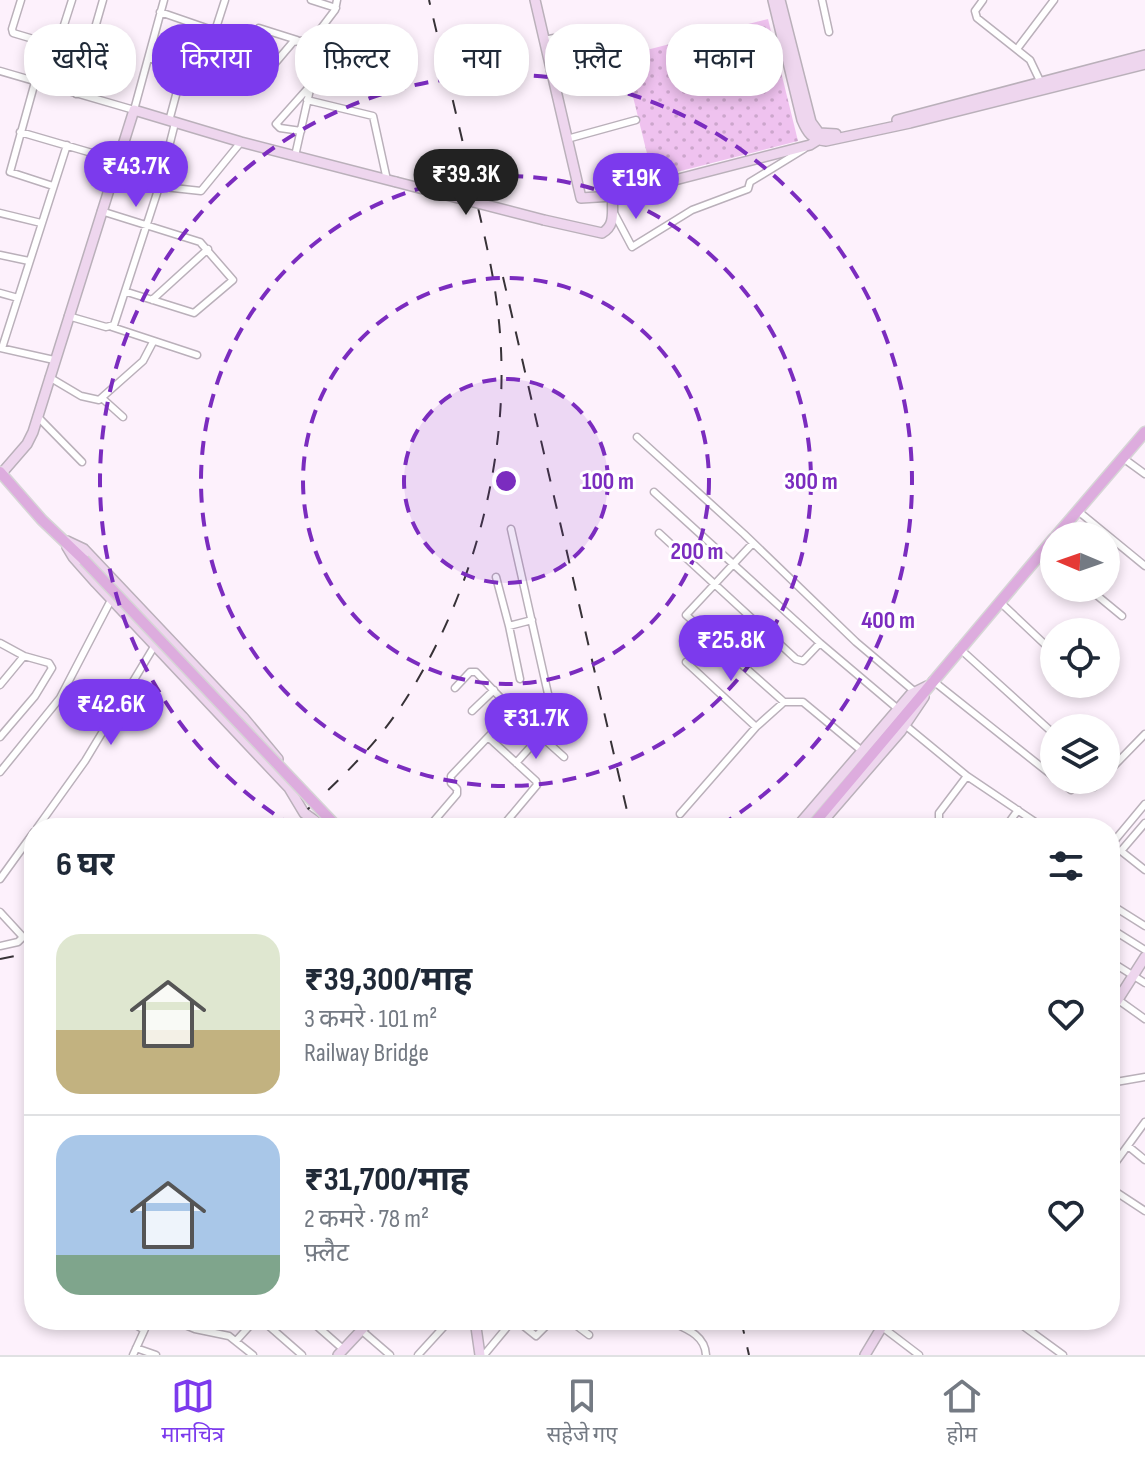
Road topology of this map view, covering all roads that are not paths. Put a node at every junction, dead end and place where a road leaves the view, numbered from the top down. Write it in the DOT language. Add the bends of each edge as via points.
graph roads {
  1 [pos="21,0"];
  2 [pos="72,0"];
  3 [pos="103,0"];
  4 [pos="164,0"];
  5 [pos="225,0"];
  6 [pos="311,0"];
  7 [pos="337,0"];
  8 [pos="535,0"];
  9 [pos="773,0"];
  10 [pos="780,0"];
  11 [pos="822,0"];
  12 [pos="983,0"];
  13 [pos="1054,0"];
  14 [pos="336,8"];
  15 [pos="160,12"];
  16 [pos="64,24"];
  17 [pos="96,24"];
  18 [pos="195,24"];
  19 [pos="217,24"];
  20 [pos="324,24"];
  21 [pos="829,32"];
  22 [pos="24,36"];
  23 [pos="544,40"];
  24 [pos="295,41"];
  25 [pos="1017,49"];
  26 [pos="1145,55"];
  27 [pos="149,58"];
  28 [pos="152,59"];
  29 [pos="279,60"];
  30 [pos="1145,64"];
  31 [pos="2,72"];
  32 [pos="24,79"];
  33 [pos="0,82"];
  34 [pos="1041,83"];
  35 [pos="31,96"];
  36 [pos="83,96"];
  37 [pos="177,96"];
  38 [pos="301,96"];
  39 [pos="308,96"];
  40 [pos="307,100"];
  41 [pos="134,110"];
  42 [pos="636,120"];
  43 [pos="172,122"];
  44 [pos="301,131"];
  45 [pos="20,132"];
  46 [pos="567,139"];
  47 [pos="241,142"];
  48 [pos="814,143"];
  49 [pos="67,145"];
  50 [pos="295,156"];
  51 [pos="116,160"];
  52 [pos="392,181"];
  53 [pos="53,186"];
  54 [pos="158,190"];
  55 [pos="613,196"];
  56 [pos="612,210"];
  57 [pos="101,211"];
  58 [pos="0,213"];
  59 [pos="41,223"];
  60 [pos="147,223"];
  61 [pos="208,249"];
  62 [pos="0,255"];
  63 [pos="29,261"];
  64 [pos="127,292"];
  65 [pos="0,293"];
  66 [pos="18,298"];
  67 [pos="152,300"];
  68 [pos="68,316"];
  69 [pos="112,327"];
  70 [pos="153,342"];
  71 [pos="1,348"];
  72 [pos="197,355"];
  73 [pos="54,360"];
  74 [pos="49,377"];
  75 [pos="103,399"];
  76 [pos="37,416"];
  77 [pos="123,417"];
  78 [pos="1145,432"];
  79 [pos="637,437"];
  80 [pos="1123,458"];
  81 [pos="82,462"];
  82 [pos="1,473"];
  83 [pos="1145,474"];
  84 [pos="654,492"];
  85 [pos="1078,511"];
  86 [pos="1068,522"];
  87 [pos="511,529"];
  88 [pos="659,533"];
  89 [pos="64,540"];
  90 [pos="753,543"];
  91 [pos="1040,555"];
  92 [pos="732,564"];
  93 [pos="1145,566"];
  94 [pos="496,577"];
  95 [pos="713,584"];
  96 [pos="111,600"];
  97 [pos="1000,602"];
  98 [pos="1105,602"];
  99 [pos="1122,616"];
  100 [pos="532,620"];
  101 [pos="509,626"];
  102 [pos="1040,640"];
  103 [pos="0,643"];
  104 [pos="820,643"];
  105 [pos="155,645"];
  106 [pos="959,648"];
  107 [pos="24,656"];
  108 [pos="686,662"];
  109 [pos="520,679"];
  110 [pos="929,683"];
  111 [pos="0,685"];
  112 [pos="455,688"];
  113 [pos="494,690"];
  114 [pos="914,691"];
  115 [pos="784,702"];
  116 [pos="898,709"];
  117 [pos="472,711"];
  118 [pos="513,711"];
  119 [pos="1040,721"];
  120 [pos="905,725"];
  121 [pos="756,727"];
  122 [pos="1145,734"];
  123 [pos="540,736"];
  124 [pos="0,737"];
  125 [pos="488,737"];
  126 [pos="862,751"];
  127 [pos="564,757"];
  128 [pos="1120,760"];
  129 [pos="516,763"];
  130 [pos="1040,767"];
  131 [pos="0,772"];
  132 [pos="967,776"];
  133 [pos="289,788"];
  134 [pos="1145,804"];
  135 [pos="1018,810"];
  136 [pos="680,814"];
  137 [pos="45,818"];
  138 [pos="311,818"];
  139 [pos="329,818"];
  140 [pos="437,818"];
  141 [pos="509,818"];
  142 [pos="805,818"];
  143 [pos="818,818"];
  144 [pos="826,818"];
  145 [pos="939,818"];
  146 [pos="1012,818"];
  147 [pos="1030,818"];
  148 [pos="1145,823"];
  149 [pos="1120,833"];
  150 [pos="24,846"];
  151 [pos="1120,847"];
  152 [pos="1123,848"];
  153 [pos="1145,870"];
  154 [pos="0,879"];
  155 [pos="1120,910"];
  156 [pos="0,912"];
  157 [pos="1145,926"];
  158 [pos="1120,934"];
  159 [pos="0,946"];
  160 [pos="1145,950"];
  161 [pos="1145,957"];
  162 [pos="1120,968"];
  163 [pos="1133,976"];
  164 [pos="1145,983"];
  165 [pos="1120,990"];
  166 [pos="1120,1001"];
  167 [pos="1145,1019"];
  168 [pos="1145,1077"];
  169 [pos="1120,1081"];
  170 [pos="1145,1122"];
  171 [pos="1128,1146"];
  172 [pos="1120,1157"];
  173 [pos="1145,1160"];
  174 [pos="1120,1195"];
  175 [pos="1145,1211"];
  176 [pos="144,1330"];
  177 [pos="200,1330"];
  178 [pos="246,1330"];
  179 [pos="273,1330"];
  180 [pos="320,1330"];
  181 [pos="361,1330"];
  182 [pos="363,1330"];
  183 [pos="441,1330"];
  184 [pos="477,1330"];
  185 [pos="505,1330"];
  186 [pos="582,1330"];
  187 [pos="686,1330"];
  188 [pos="880,1330"];
  189 [pos="892,1330"];
  190 [pos="1029,1330"];
  191 [pos="589,1335"];
  192 [pos="236,1341"];
  193 [pos="135,1352"];
  194 [pos="341,1352"];
  195 [pos="156,1355"];
  196 [pos="253,1355"];
  197 [pos="302,1355"];
  198 [pos="390,1355"];
  199 [pos="418,1355"];
  200 [pos="482,1355"];
  201 [pos="706,1355"];
  202 [pos="865,1355"];
  203 [pos="919,1355"];
  204 [pos="1063,1355"];
  1 -- 22 [label="street" via="12,29"];
  2 -- 16 [label="street"];
  3 -- 17 [label="street"];
  4 -- 15 [label="street"];
  5 -- 19 [label="street"];
  6 -- 14 [label="street"];
  7 -- 14 [label="street"];
  8 -- 23 [label="street"];
  9 -- 48 [label="street" via="802,120"];
  10 -- 34 [label="street" via="806,111 819,133 841,133"];
  11 -- 21 [label="street"];
  12 -- 25 [label="street" via="975,11 977,18"];
  13 -- 25 [label="street"];
  14 -- 20 [label="street"];
  15 -- 18 [label="street"];
  15 -- 27 [label="street"];
  23 -- 46 [label="street"];
  24 -- 29 [label="street"];
  25 -- 34 [label="street" via="1030,60"];
  26 -- 34 [label="street"];
  27 -- 28 [label="street"];
  27 -- 41 [label="street"];
  30 -- 48 [label="street"];
  31 -- 32 [label="street"];
  31 -- 33 [label="street"];
  35 -- 45 [label="street"];
  36 -- 41 [label="street"];
  37 -- 43 [label="street"];
  38 -- 44 [label="street" via="276,124"];
  39 -- 40 [label="street"];
  40 -- 44 [label="street"];
  40 -- 52 [label="street" via="373,116"];
  41 -- 43 [label="street"];
  41 -- 51 [label="street"];
  42 -- 46 [label="street"];
  43 -- 47 [label="street"];
  43 -- 54 [label="street"];
  44 -- 50 [label="street"];
  45 -- 49 [label="street"];
  45 -- 53 [label="street" via="10,172"];
  46 -- 55 [label="street" via="581,198"];
  47 -- 50 [label="street"];
  47 -- 54 [label="street" via="201,191"];
  48 -- 55 [label="street"];
  48 -- 56 [label="street" via="749,182 748,189 692,210 632,247"];
  49 -- 51 [label="street"];
  49 -- 53 [label="street"];
  50 -- 52 [label="street"];
  51 -- 57 [label="street"];
  52 -- 56 [label="street, bridge" via="602,233 610,228"];
  53 -- 59 [label="street"];
  54 -- 60 [label="street"];
  55 -- 56 [label="street"];
  57 -- 60 [label="street"];
  57 -- 68 [label="street"];
  58 -- 59 [label="street"];
  59 -- 63 [label="street"];
  60 -- 61 [label="street"];
  60 -- 64 [label="street"];
  61 -- 67 [label="street"];
  61 -- 67 [label="street" via="232,276 231,284 194,313"];
  62 -- 63 [label="street"];
  63 -- 66 [label="street"];
  64 -- 67 [label="street"];
  64 -- 69 [label="street"];
  65 -- 66 [label="street"];
  66 -- 71 [label="street"];
  68 -- 69 [label="street"];
  68 -- 73 [label="street"];
  69 -- 70 [label="street"];
  70 -- 72 [label="street"];
  70 -- 75 [label="street" via="143,361"];
  71 -- 73 [label="street"];
  73 -- 74 [label="street"];
  74 -- 75 [label="street" via="81,396"];
  74 -- 76 [label="street"];
  75 -- 77 [label="street"];
  76 -- 81 [label="street"];
  76 -- 82 [label="street" via="27,444"];
  78 -- 80 [label="main road"];
  79 -- 90 [label="street"];
  80 -- 83 [label="street"];
  80 -- 85 [label="main road"];
  82 -- 89 [label="main road"];
  84 -- 92 [label="street"];
  85 -- 86 [label="main road"];
  85 -- 93 [label="street"];
  87 -- 100 [label="street"];
  88 -- 95 [label="street"];
  89 -- 96 [label="street"];
  89 -- 133 [label="street" via="84,549 243,717 286,769"];
  89 -- 139 [label="main road, bridge"];
  90 -- 92 [label="street"];
  90 -- 114 [label="street"];
  91 -- 97 [label="main road"];
  92 -- 95 [label="street"];
  92 -- 104 [label="street"];
  94 -- 101 [label="street"];
  95 -- 104 [label="street" via="796,659 803,661"];
  95 -- 115 [label="street" via="686,615"];
  96 -- 105 [label="street"];
  96 -- 131 [label="street" via="60,698"];
  97 -- 102 [label="street"];
  97 -- 106 [label="main road"];
  98 -- 99 [label="street"];
  100 -- 101 [label="street"];
  100 -- 123 [label="street" via="553,716"];
  101 -- 109 [label="street"];
  103 -- 107 [label="street"];
  104 -- 116 [label="street"];
  105 -- 133 [label="street"];
  105 -- 137 [label="street"];
  106 -- 110 [label="main road"];
  106 -- 119 [label="street"];
  107 -- 111 [label="street"];
  107 -- 124 [label="street" via="52,668"];
  108 -- 121 [label="street"];
  110 -- 114 [label="street"];
  110 -- 120 [label="street" via="924,700"];
  110 -- 130 [label="street"];
  110 -- 143 [label="main road"];
  112 -- 113 [label="street" via="473,671"];
  113 -- 117 [label="street"];
  113 -- 118 [label="street"];
  114 -- 116 [label="street"];
  115 -- 121 [label="street"];
  115 -- 126 [label="street" via="803,702"];
  116 -- 126 [label="street"];
  118 -- 123 [label="street"];
  118 -- 125 [label="street"];
  120 -- 132 [label="street"];
  120 -- 144 [label="street"];
  121 -- 136 [label="street"];
  122 -- 128 [label="street"];
  123 -- 127 [label="street"];
  123 -- 129 [label="street"];
  125 -- 129 [label="street"];
  125 -- 140 [label="street" via="451,776 457,794"];
  126 -- 142 [label="street"];
  129 -- 141 [label="street" via="537,785"];
  132 -- 135 [label="street"];
  132 -- 145 [label="street"];
  133 -- 138 [label="street"];
  134 -- 149 [label="street"];
  135 -- 146 [label="street"];
  135 -- 147 [label="street"];
  148 -- 152 [label="street"];
  150 -- 154 [label="street"];
  151 -- 152 [label="street"];
  152 -- 153 [label="street" via="1122,853"];
  155 -- 157 [label="street"];
  156 -- 159 [label="street" via="23,937"];
  158 -- 160 [label="street"];
  161 -- 163 [label="street"];
  162 -- 163 [label="street"];
  163 -- 164 [label="street"];
  163 -- 165 [label="street"];
  166 -- 167 [label="street"];
  168 -- 169 [label="street"];
  170 -- 171 [label="street"];
  171 -- 172 [label="street"];
  171 -- 173 [label="street"];
  174 -- 175 [label="street"];
  176 -- 193 [label="street"];
  177 -- 192 [label="street"];
  178 -- 192 [label="street"];
  179 -- 197 [label="street"];
  180 -- 194 [label="street"];
  181 -- 194 [label="street"];
  182 -- 198 [label="street"];
  183 -- 199 [label="street"];
  184 -- 200 [label="street"];
  185 -- 200 [label="street"];
  186 -- 191 [label="street"];
  187 -- 201 [label="street" via="699,1337"];
  188 -- 202 [label="street"];
  189 -- 203 [label="street"];
  190 -- 204 [label="street"];
  192 -- 196 [label="street"];
  193 -- 195 [label="street"];
}
